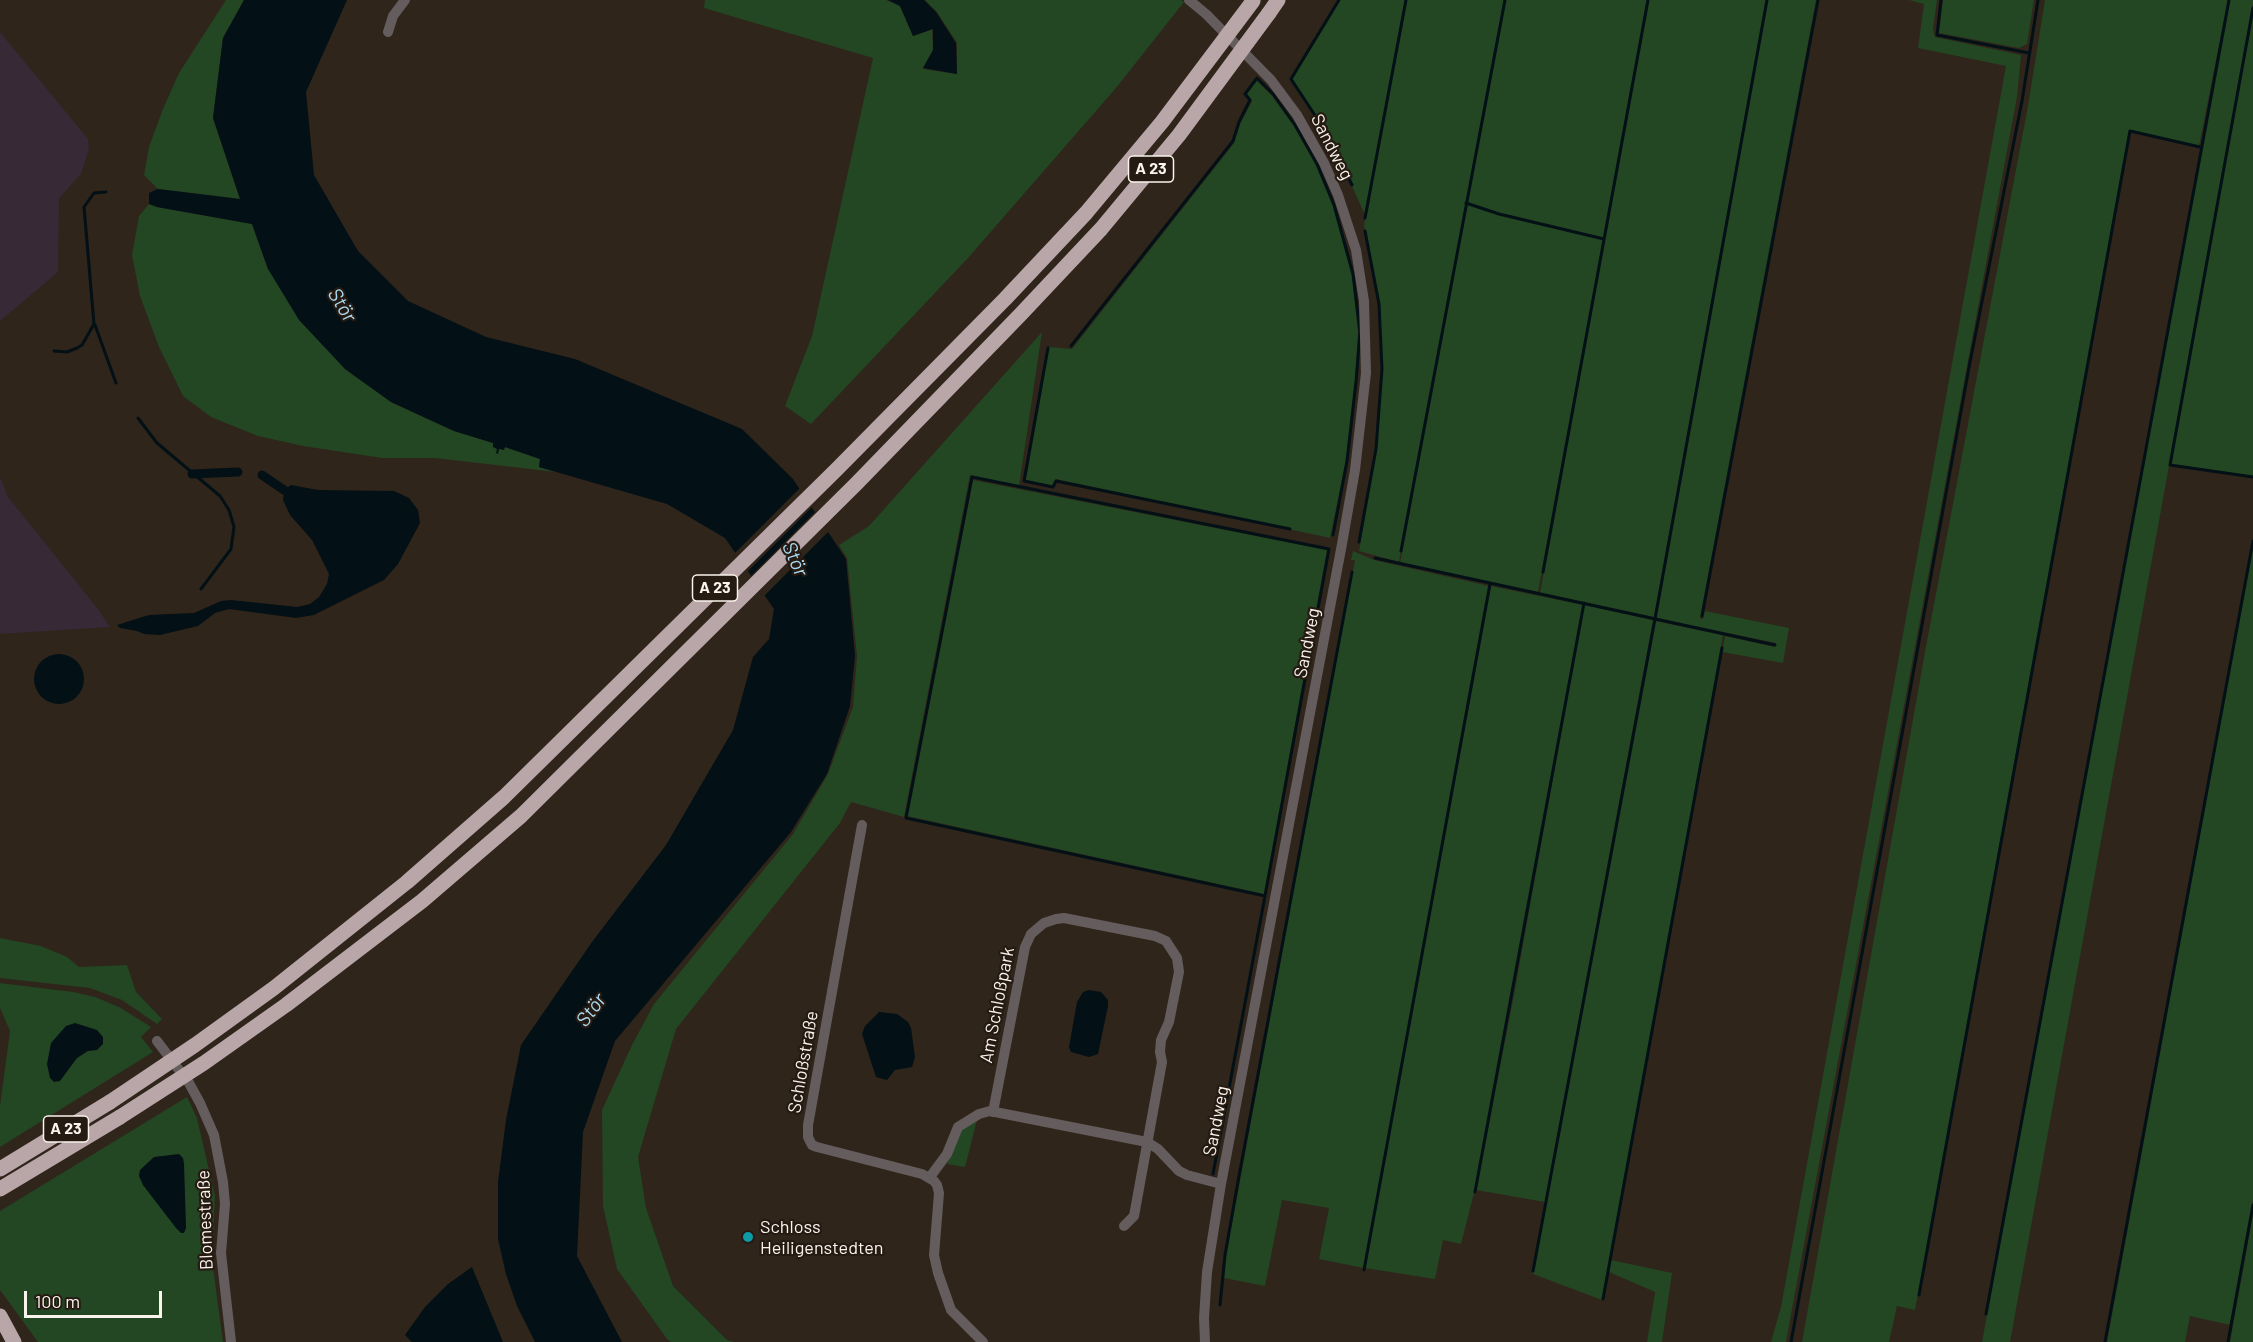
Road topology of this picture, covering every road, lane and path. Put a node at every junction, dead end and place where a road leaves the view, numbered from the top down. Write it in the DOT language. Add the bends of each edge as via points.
graph roads {
  1 [pos="405,0"];
  2 [pos="1189,0"];
  3 [pos="1278,0"];
  4 [pos="1253,1"];
  5 [pos="388,32"];
  6 [pos="862,825"];
  7 [pos="157,1041"];
  8 [pos="993,1112"];
  9 [pos="1147,1142"];
  10 [pos="0,1169"];
  11 [pos="930,1177"];
  12 [pos="1221,1184"];
  13 [pos="0,1189"];
  14 [pos="1125,1227"];
  15 [pos="0,1316"];
  16 [pos="14,1342"];
  17 [pos="231,1342"];
  18 [pos="983,1342"];
  19 [pos="1205,1342"];
  1 -- 5 [label="street" via="393,16"];
  2 -- 12 [label="street, Sandweg" via="1271,80 1297,115 1338,195 1356,249 1364,301 1365,385 1355,470"];
  3 -- 13 [label="highway, A 23, bridge" via="1179,135 1101,229 857,483 522,816 422,901 286,1005 204,1063"];
  4 -- 10 [label="highway, A 23, bridge" via="1162,122 1005,299 504,797 407,882 274,988 195,1046"];
  6 -- 11 [label="street, Schloßstraße" via="808,1137 817,1148"];
  7 -- 17 [label="street, Blomestraße" via="200,1103 219,1156 225,1204 221,1253"];
  8 -- 9 [label="street"];
  8 -- 9 [label="street, Am Schloßpark" via="1025,947 1031,934 1051,920 1064,918 1155,936 1166,941 1179,963 1169,1022 1161,1040 1162,1062"];
  8 -- 11 [label="street" via="979,1114 958,1127 947,1154"];
  9 -- 12 [label="street" via="1179,1171"];
  9 -- 14 [label="street, Am Schloßpark" via="1134,1216"];
  11 -- 18 [label="street" via="938,1185 939,1193 934,1255 938,1273 951,1310"];
  12 -- 19 [label="street, Sandweg" via="1207,1272"];
  15 -- 16 [label="highway"];
}
